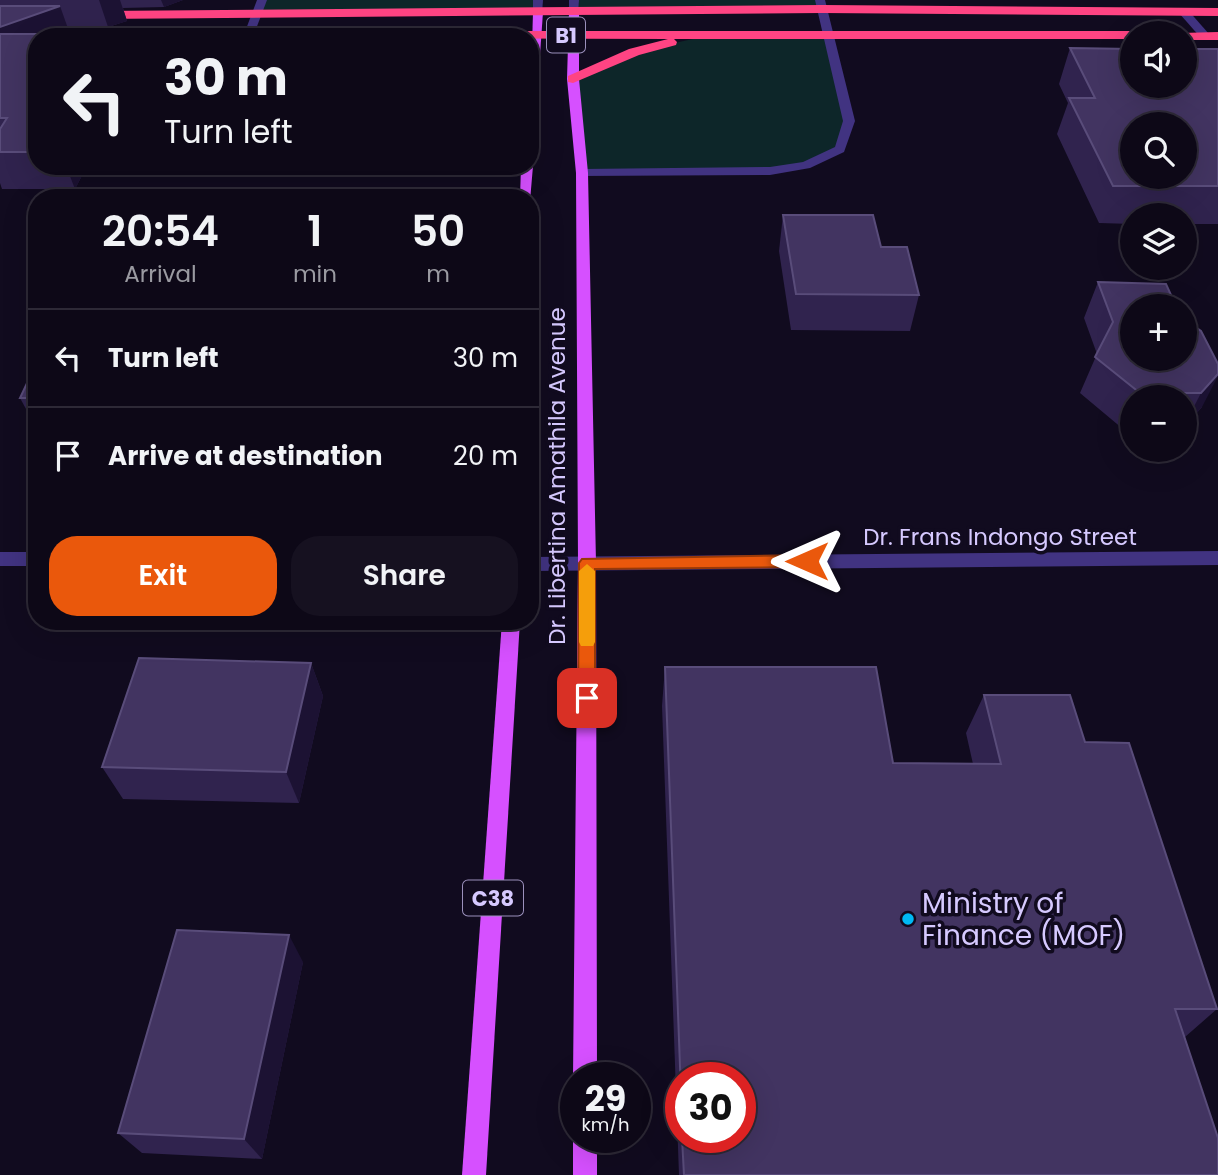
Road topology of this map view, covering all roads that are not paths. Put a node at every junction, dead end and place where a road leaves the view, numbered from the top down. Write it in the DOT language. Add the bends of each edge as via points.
graph roads {
  1 [pos="262,0"];
  2 [pos="821,4"];
  3 [pos="538,6"];
  4 [pos="574,6"];
  5 [pos="1047,12"];
  6 [pos="1183,12"];
  7 [pos="1218,12"];
  8 [pos="257,14"];
  9 [pos="83,15"];
  10 [pos="252,28"];
  11 [pos="536,28"];
  12 [pos="715,34"];
  13 [pos="1057,34"];
  14 [pos="539,35"];
  15 [pos="575,35"];
  16 [pos="1120,35"];
  17 [pos="828,36"];
  18 [pos="1211,36"];
  19 [pos="573,79"];
  20 [pos="582,173"];
  21 [pos="1218,558"];
  22 [pos="0,559"];
  23 [pos="28,559"];
  24 [pos="587,563"];
  25 [pos="539,564"];
  26 [pos="510,630"];
  27 [pos="586,1062"];
  28 [pos="585,1153"];
  29 [pos="474,1175"];
  30 [pos="585,1175"];
  1 -- 8 [label="street"];
  2 -- 4 [label="highway, B1"];
  2 -- 5 [label="highway, B1"];
  2 -- 17 [label="street"];
  3 -- 4 [label="highway, B1"];
  3 -- 8 [label="highway, B1"];
  3 -- 11 [label="main road"];
  4 -- 15 [label="main road, Dr. Libertina Amathila Avenue"];
  5 -- 6 [label="highway, B1"];
  5 -- 13 [label="highway"];
  6 -- 7 [label="highway, B1"];
  6 -- 18 [label="street"];
  8 -- 9 [label="highway, B1"];
  8 -- 10 [label="street"];
  12 -- 15 [label="highway, B1"];
  12 -- 17 [label="highway, B1"];
  12 -- 19 [label="highway" via="634,52"];
  13 -- 16 [label="highway, B1"];
  13 -- 17 [label="highway, B1"];
  14 -- 15 [label="highway, B1"];
  15 -- 19 [label="main road, Dr. Libertina Amathila Avenue"];
  17 -- 20 [label="street" via="849,121 840,149 806,165 770,171"];
  19 -- 20 [label="main road, Dr. Libertina Amathila Avenue"];
  20 -- 24 [label="main road, Dr. Libertina Amathila Avenue"];
  21 -- 24 [label="street, Dr. Frans Indongo Street"];
  22 -- 23 [label="street"];
  24 -- 25 [label="street, Dr. Frans Indongo Street"];
  24 -- 27 [label="main road, Dr. Libertina Amathila Avenue"];
  26 -- 29 [label="main road, Dr. Libertina Amathila Avenue / C38"];
  28 -- 30 [label="main road"];
}
